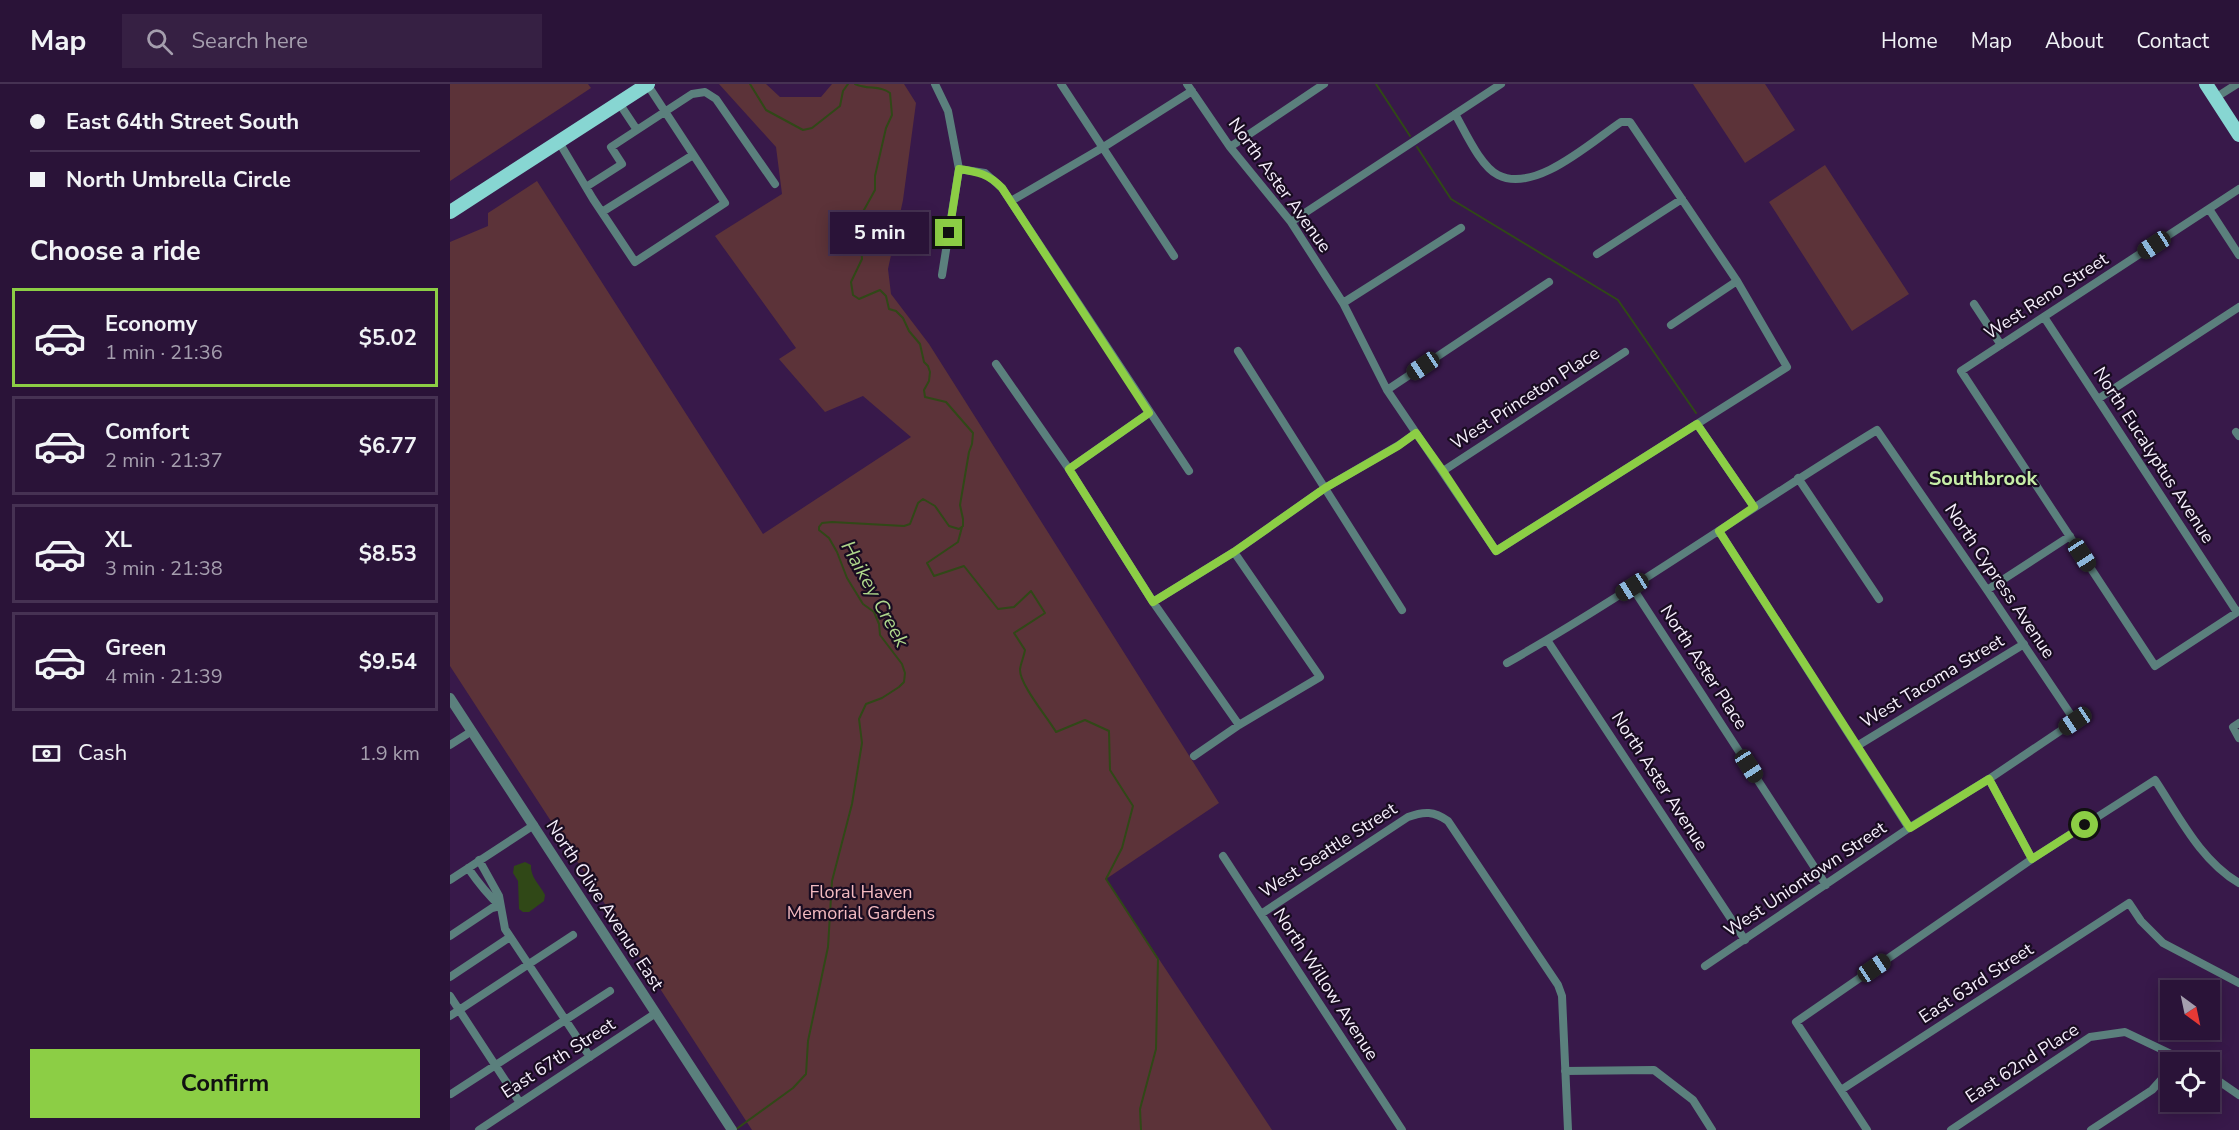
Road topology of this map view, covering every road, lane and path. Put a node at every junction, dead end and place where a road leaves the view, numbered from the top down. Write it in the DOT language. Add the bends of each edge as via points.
graph roads {
  1 [pos="647,84"];
  2 [pos="935,84"];
  3 [pos="1061,84"];
  4 [pos="1324,84"];
  5 [pos="1501,84"];
  6 [pos="2206,84"];
  7 [pos="2237,84"];
  8 [pos="1190,87"];
  9 [pos="2215,98"];
  10 [pos="619,103"];
  11 [pos="664,111"];
  12 [pos="1455,114"];
  13 [pos="637,130"];
  14 [pos="2239,135"];
  15 [pos="559,141"];
  16 [pos="1230,147"];
  17 [pos="1102,148"];
  18 [pos="693,154"];
  19 [pos="959,169"];
  20 [pos="775,184"];
  21 [pos="586,187"];
  22 [pos="2239,189"];
  23 [pos="1682,199"];
  24 [pos="1011,201"];
  25 [pos="2209,209"];
  26 [pos="450,212"];
  27 [pos="602,212"];
  28 [pos="1291,222"];
  29 [pos="1461,228"];
  30 [pos="1597,254"];
  31 [pos="2239,255"];
  32 [pos="1174,256"];
  33 [pos="942,275"];
  34 [pos="1737,281"];
  35 [pos="1549,282"];
  36 [pos="1343,303"];
  37 [pos="1974,304"];
  38 [pos="2239,307"];
  39 [pos="2044,316"];
  40 [pos="1671,325"];
  41 [pos="2001,345"];
  42 [pos="1238,351"];
  43 [pos="1625,352"];
  44 [pos="996,364"];
  45 [pos="1387,390"];
  46 [pos="2098,399"];
  47 [pos="1149,413"];
  48 [pos="1697,424"];
  49 [pos="1416,433"];
  50 [pos="1069,469"];
  51 [pos="1189,471"];
  52 [pos="1443,471"];
  53 [pos="1798,478"];
  54 [pos="1325,488"];
  55 [pos="1754,507"];
  56 [pos="1719,531"];
  57 [pos="2070,536"];
  58 [pos="1234,552"];
  59 [pos="1632,587"];
  60 [pos="1987,590"];
  61 [pos="1879,599"];
  62 [pos="1153,602"];
  63 [pos="1402,610"];
  64 [pos="2238,611"];
  65 [pos="1547,640"];
  66 [pos="2024,644"];
  67 [pos="1507,663"];
  68 [pos="450,698"];
  69 [pos="2075,721"];
  70 [pos="1239,725"];
  71 [pos="2236,725"];
  72 [pos="472,731"];
  73 [pos="2239,738"];
  74 [pos="450,745"];
  75 [pos="1857,746"];
  76 [pos="1194,756"];
  77 [pos="1989,779"];
  78 [pos="534,825"];
  79 [pos="1910,828"];
  80 [pos="1223,856"];
  81 [pos="2032,859"];
  82 [pos="479,860"];
  83 [pos="468,868"];
  84 [pos="450,880"];
  85 [pos="2239,883"];
  86 [pos="1826,885"];
  87 [pos="500,906"];
  88 [pos="1261,914"];
  89 [pos="573,935"];
  90 [pos="450,936"];
  91 [pos="510,937"];
  92 [pos="1745,940"];
  93 [pos="528,965"];
  94 [pos="1705,966"];
  95 [pos="450,976"];
  96 [pos="2239,983"];
  97 [pos="610,991"];
  98 [pos="450,996"];
  99 [pos="459,1010"];
  100 [pos="656,1013"];
  101 [pos="450,1016"];
  102 [pos="564,1020"];
  103 [pos="2165,1052"];
  104 [pos="590,1057"];
  105 [pos="495,1065"];
  106 [pos="1565,1071"];
  107 [pos="2160,1081"];
  108 [pos="2220,1082"];
  109 [pos="1841,1090"];
  110 [pos="451,1094"];
  111 [pos="2239,1095"];
  112 [pos="520,1103"];
  113 [pos="731,1129"];
  114 [pos="479,1130"];
  115 [pos="1402,1130"];
  116 [pos="1568,1130"];
  117 [pos="1712,1130"];
  118 [pos="1867,1130"];
  119 [pos="1951,1130"];
  120 [pos="2091,1130"];
  1 -- 10 [label="main road"];
  1 -- 11 [label="street"];
  2 -- 19 [label="street" via="948,111"];
  3 -- 17 [label="street"];
  4 -- 16 [label="street"];
  5 -- 12 [label="street"];
  6 -- 9 [label="main road"];
  7 -- 9 [label="street"];
  8 -- 16 [label="street, North Aster Avenue"];
  8 -- 17 [label="street"];
  9 -- 14 [label="main road"];
  10 -- 13 [label="street"];
  10 -- 15 [label="main road"];
  11 -- 13 [label="street"];
  11 -- 18 [label="street"];
  11 -- 20 [label="street" via="692,94 705,92 716,99"];
  12 -- 23 [label="street" via="1481,158 1497,175 1514,179 1531,179 1550,171 1621,122 1630,122"];
  12 -- 28 [label="street"];
  13 -- 21 [label="street" via="611,147 622,164"];
  15 -- 21 [label="street"];
  15 -- 26 [label="main road"];
  16 -- 28 [label="street, North Aster Avenue"];
  17 -- 24 [label="street"];
  17 -- 32 [label="street"];
  18 -- 27 [label="street"];
  18 -- 27 [label="street" via="725,203 635,262"];
  19 -- 24 [label="street" via="985,173"];
  19 -- 33 [label="street"];
  21 -- 27 [label="street"];
  22 -- 25 [label="street, West Reno Street"];
  23 -- 30 [label="street"];
  23 -- 34 [label="street"];
  24 -- 47 [label="street"];
  25 -- 31 [label="street"];
  25 -- 39 [label="street, West Reno Street"];
  28 -- 36 [label="street, North Aster Avenue"];
  29 -- 36 [label="street"];
  34 -- 40 [label="street"];
  34 -- 48 [label="street" via="1787,367"];
  35 -- 45 [label="street"];
  36 -- 45 [label="street, North Aster Avenue"];
  37 -- 41 [label="street"];
  38 -- 46 [label="street"];
  39 -- 41 [label="street, West Reno Street"];
  39 -- 46 [label="street, North Eucalyptus Avenue"];
  41 -- 57 [label="street, West Reno Street" via="1961,371"];
  42 -- 54 [label="street"];
  43 -- 52 [label="street, West Princeton Place"];
  44 -- 50 [label="street"];
  45 -- 49 [label="street, North Aster Avenue"];
  46 -- 64 [label="street, North Eucalyptus Avenue"];
  47 -- 50 [label="street"];
  47 -- 51 [label="street"];
  48 -- 52 [label="street, North Aster Avenue" via="1496,551"];
  48 -- 55 [label="street"];
  49 -- 52 [label="street, North Aster Avenue"];
  49 -- 54 [label="street"];
  50 -- 62 [label="street"];
  53 -- 55 [label="street"];
  53 -- 60 [label="street, North Cypress Avenue" via="1876,430"];
  53 -- 61 [label="street"];
  54 -- 58 [label="street"];
  54 -- 63 [label="street"];
  55 -- 56 [label="street"];
  56 -- 59 [label="street"];
  56 -- 75 [label="street"];
  57 -- 60 [label="street"];
  57 -- 64 [label="street" via="2155,666"];
  58 -- 62 [label="street"];
  58 -- 70 [label="street" via="1320,677"];
  59 -- 65 [label="street"];
  59 -- 86 [label="street, North Aster Place"];
  60 -- 66 [label="street, North Cypress Avenue"];
  62 -- 70 [label="street"];
  65 -- 67 [label="street"];
  65 -- 92 [label="street, North Aster Avenue"];
  66 -- 69 [label="street, North Cypress Avenue"];
  66 -- 75 [label="street, West Tacoma Street"];
  68 -- 72 [label="street, North Olive Avenue East"];
  69 -- 77 [label="street, West Uniontown Street"];
  70 -- 76 [label="street"];
  71 -- 73 [label="street"];
  72 -- 74 [label="street"];
  72 -- 78 [label="street, North Olive Avenue East"];
  75 -- 79 [label="street"];
  77 -- 79 [label="street, West Uniontown Street"];
  77 -- 81 [label="street"];
  78 -- 82 [label="street"];
  78 -- 100 [label="street, North Olive Avenue East"];
  79 -- 86 [label="street, West Uniontown Street"];
  80 -- 88 [label="street, North Willow Avenue"];
  81 -- 85 [label="street" via="2155,780 2204,853"];
  81 -- 109 [label="street" via="1796,1022"];
  82 -- 83 [label="street"];
  82 -- 87 [label="street" via="499,896"];
  83 -- 84 [label="street"];
  83 -- 87 [label="street"];
  86 -- 92 [label="street, West Uniontown Street"];
  87 -- 90 [label="street"];
  87 -- 91 [label="street"];
  88 -- 106 [label="street, West Seattle Street" via="1408,817 1434,813 1448,821 1558,985 1562,996"];
  88 -- 115 [label="street, North Willow Avenue"];
  89 -- 93 [label="street"];
  91 -- 93 [label="street"];
  91 -- 95 [label="street"];
  92 -- 94 [label="street, West Uniontown Street"];
  93 -- 99 [label="street"];
  93 -- 102 [label="street"];
  96 -- 109 [label="street, East 63rd Street" via="2163,943 2128,903"];
  97 -- 102 [label="street"];
  98 -- 99 [label="street"];
  99 -- 101 [label="street"];
  99 -- 105 [label="street"];
  100 -- 104 [label="street, East 67th Street"];
  100 -- 113 [label="street, North Olive Avenue East"];
  102 -- 104 [label="street"];
  102 -- 105 [label="street"];
  103 -- 119 [label="street, East 62nd Place" via="2126,1032 2090,1037"];
  104 -- 112 [label="street, East 67th Street"];
  105 -- 110 [label="street"];
  105 -- 112 [label="street"];
  106 -- 116 [label="street"];
  106 -- 117 [label="street" via="1654,1070 1693,1100"];
  107 -- 120 [label="street"];
  108 -- 111 [label="street"];
  109 -- 118 [label="street"];
  112 -- 114 [label="street, East 67th Street"];
}
